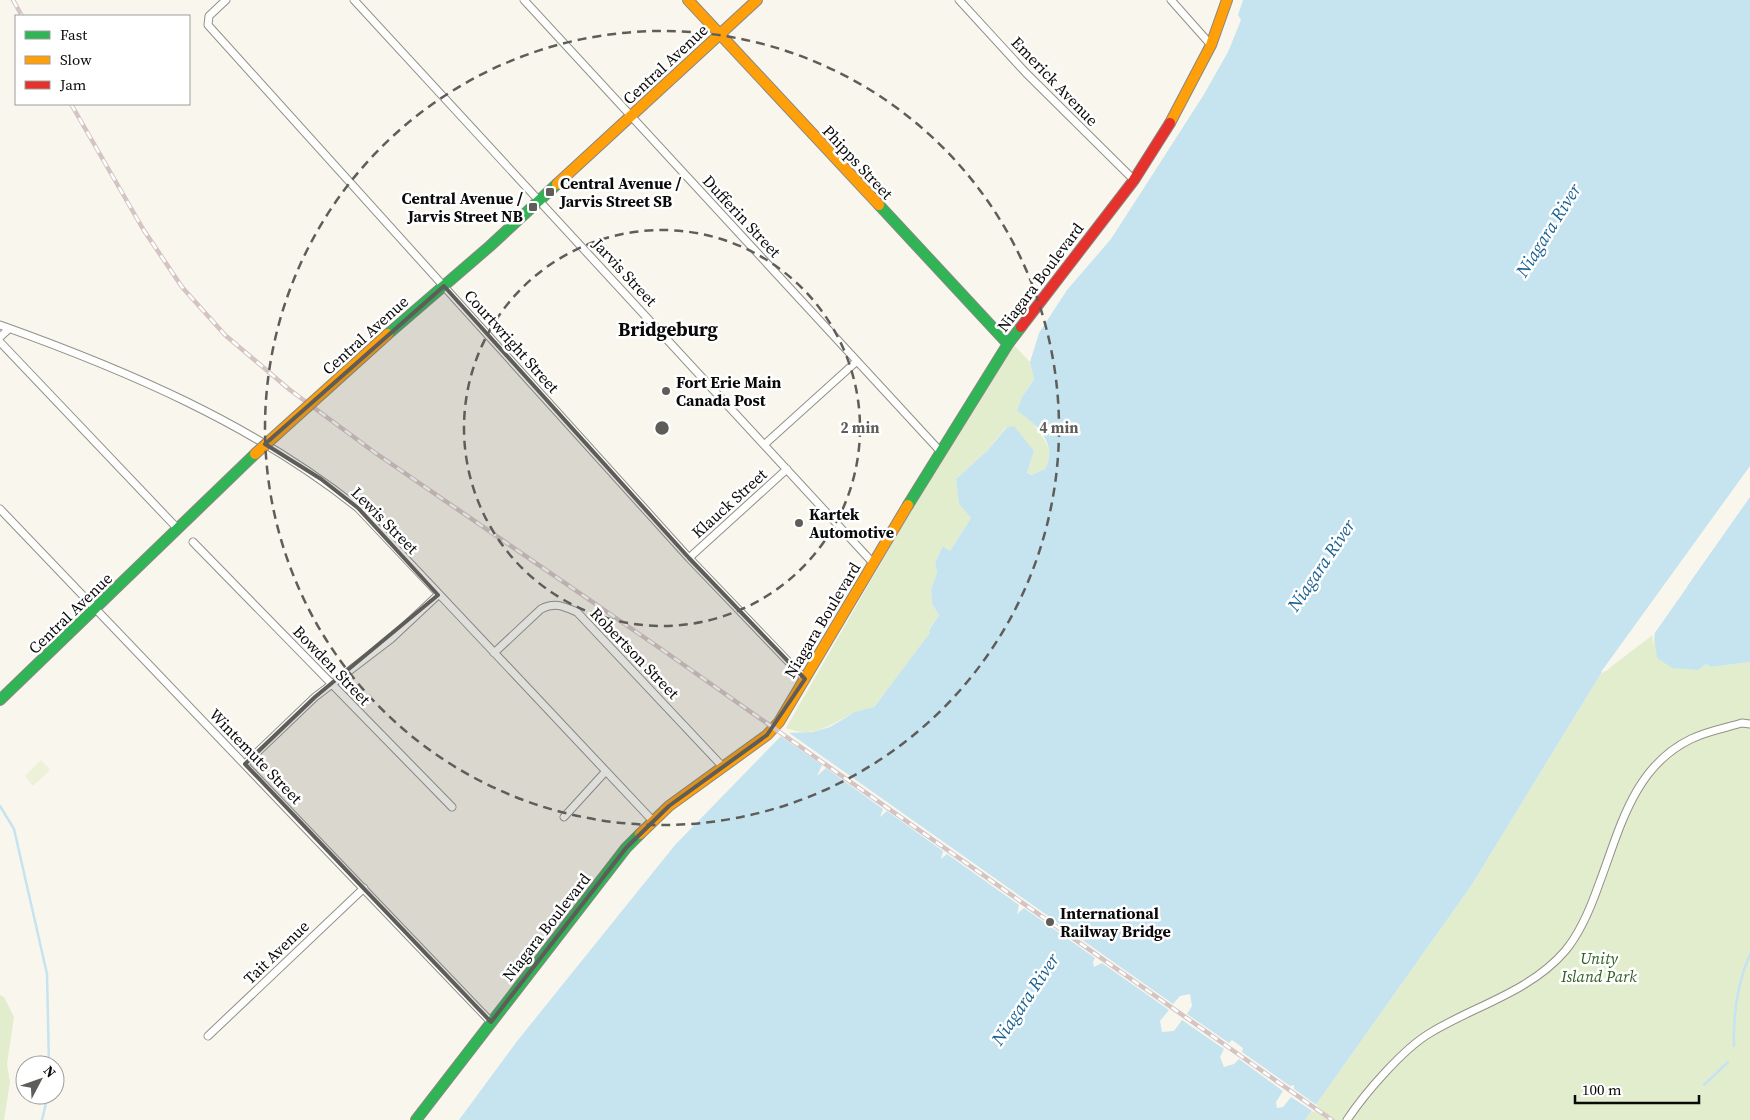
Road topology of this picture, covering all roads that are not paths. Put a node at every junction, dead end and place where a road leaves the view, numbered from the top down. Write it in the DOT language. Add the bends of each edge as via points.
graph roads {
  1 [pos="226,0"];
  2 [pos="354,0"];
  3 [pos="524,0"];
  4 [pos="688,0"];
  5 [pos="757,0"];
  6 [pos="959,0"];
  7 [pos="1171,0"];
  8 [pos="1227,0"];
  9 [pos="719,34"];
  10 [pos="1211,45"];
  11 [pos="631,117"];
  12 [pos="1134,180"];
  13 [pos="540,200"];
  14 [pos="444,286"];
  15 [pos="0,325"];
  16 [pos="9,329"];
  17 [pos="0,337"];
  18 [pos="0,342"];
  19 [pos="1008,344"];
  20 [pos="857,361"];
  21 [pos="765,444"];
  22 [pos="940,452"];
  23 [pos="787,469"];
  24 [pos="0,509"];
  25 [pos="177,528"];
  26 [pos="193,542"];
  27 [pos="689,558"];
  28 [pos="873,563"];
  29 [pos="438,595"];
  30 [pos="96,610"];
  31 [pos="494,653"];
  32 [pos="805,679"];
  33 [pos="330,684"];
  34 [pos="0,700"];
  35 [pos="1750,724"];
  36 [pos="245,764"];
  37 [pos="723,767"];
  38 [pos="606,771"];
  39 [pos="452,807"];
  40 [pos="564,817"];
  41 [pos="652,820"];
  42 [pos="364,888"];
  43 [pos="491,1022"];
  44 [pos="208,1036"];
  45 [pos="416,1120"];
  46 [pos="1347,1120"];
  1 -- 14 [label="street, Courtwright Street" via="209,16 208,25"];
  2 -- 13 [label="street, Jarvis Street"];
  3 -- 11 [label="street, Dufferin Street"];
  4 -- 9 [label="main road, Phipps Street"];
  5 -- 9 [label="main road, Central Avenue"];
  6 -- 12 [label="street, Emerick Avenue" via="1026,73"];
  7 -- 10 [label="street"];
  8 -- 10 [label="main road, Niagara Boulevard"];
  9 -- 11 [label="main road, Central Avenue"];
  9 -- 19 [label="main road, Phipps Street"];
  10 -- 12 [label="main road, Niagara Boulevard" via="1178,110"];
  11 -- 13 [label="main road, Central Avenue"];
  11 -- 20 [label="street, Dufferin Street"];
  12 -- 19 [label="main road, Niagara Boulevard"];
  13 -- 14 [label="main road, Central Avenue"];
  13 -- 21 [label="street, Jarvis Street"];
  14 -- 25 [label="main road, Central Avenue, bridge"];
  14 -- 27 [label="street, Courtwright Street"];
  15 -- 16 [label="street, Lewis Street"];
  16 -- 17 [label="street"];
  16 -- 29 [label="street, Lewis Street" via="104,364 228,422 321,478 358,508"];
  18 -- 25 [label="street"];
  19 -- 22 [label="main road, Niagara Boulevard"];
  20 -- 21 [label="street, Klauck Street"];
  20 -- 22 [label="street, Dufferin Street"];
  21 -- 23 [label="street, Jarvis Street"];
  22 -- 28 [label="main road, Niagara Boulevard"];
  23 -- 27 [label="street, Klauck Street"];
  23 -- 28 [label="street, Jarvis Street"];
  24 -- 30 [label="street, Wintemute Street"];
  25 -- 30 [label="main road, Central Avenue"];
  26 -- 33 [label="street, Bowden Street"];
  27 -- 32 [label="street, Courtwright Street"];
  28 -- 32 [label="main road, Niagara Boulevard"];
  29 -- 31 [label="street, Lewis Street"];
  29 -- 33 [label="street" via="379,649"];
  30 -- 34 [label="main road, Central Avenue"];
  30 -- 36 [label="street, Wintemute Street"];
  31 -- 37 [label="street, Robertson Street" via="550,604 560,604 577,612"];
  31 -- 38 [label="street, Lewis Street"];
  32 -- 37 [label="main road, Niagara Boulevard" via="767,735"];
  33 -- 36 [label="street"];
  33 -- 39 [label="street, Bowden Street"];
  35 -- 46 [label="street" via="1737,724 1691,739 1659,762 1633,795 1591,908 1566,950 1544,970 1499,999 1425,1036 1375,1084"];
  36 -- 42 [label="street, Wintemute Street"];
  37 -- 41 [label="main road, Niagara Boulevard"];
  38 -- 40 [label="street"];
  38 -- 41 [label="street, Lewis Street"];
  41 -- 43 [label="main road, Niagara Boulevard" via="626,848"];
  42 -- 43 [label="street, Wintemute Street"];
  42 -- 44 [label="street, Tait Avenue"];
  43 -- 45 [label="main road, Niagara Boulevard"];
}
